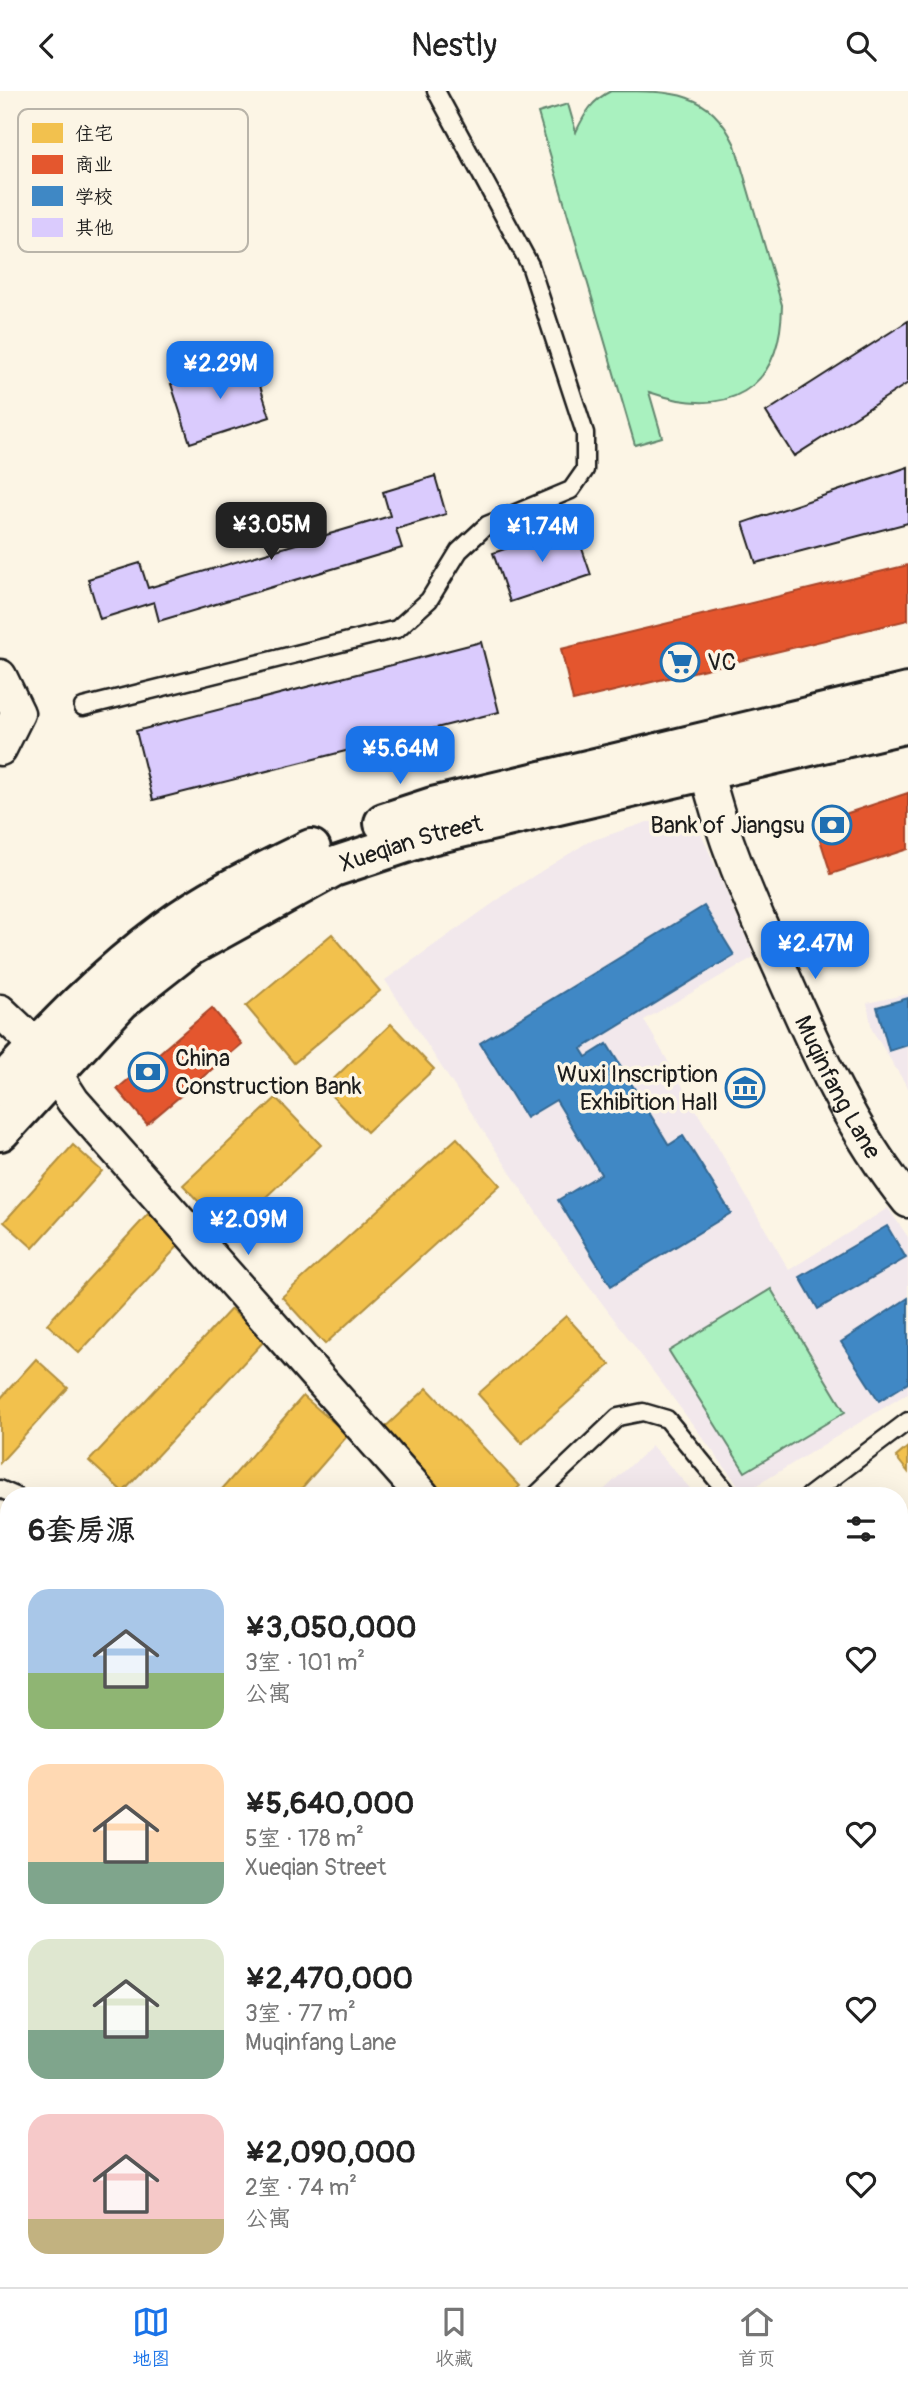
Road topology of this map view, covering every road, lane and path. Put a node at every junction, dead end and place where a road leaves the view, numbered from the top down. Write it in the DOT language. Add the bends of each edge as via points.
graph roads {
  1 [pos="436,91"];
  2 [pos="0,676"];
  3 [pos="908,693"];
  4 [pos="83,707"];
  5 [pos="908,723"];
  6 [pos="0,749"];
  7 [pos="706,769"];
  8 [pos="0,1011"];
  9 [pos="47,1058"];
  10 [pos="0,1087"];
  11 [pos="0,1131"];
  12 [pos="908,1201"];
  13 [pos="908,1421"];
  14 [pos="415,1487"];
  15 [pos="544,1487"];
  16 [pos="723,1487"];
  17 [pos="820,1487"];
  1 -- 4 [label="lane" via="530,265 585,433 585,470 571,490 487,525 459,551 429,600 397,629"];
  2 -- 6 [label="street" via="18,713"];
  3 -- 9 [label="main road, Xueqian Street" via="433,807 329,841 245,881 167,929 102,983"];
  5 -- 7 [label="main road, Xueqian Street"];
  7 -- 9 [label="main road, Xueqian Street" via="430,835 333,867 190,946"];
  7 -- 12 [label="street, Muqinfang Lane" via="736,867 829,1078 877,1163"];
  8 -- 9 [label="street"];
  9 -- 10 [label="main road, Xueqian Street"];
  9 -- 11 [label="main road, Xueqian Street"];
  9 -- 14 [label="street" via="73,1101"];
  13 -- 17 [label="lane"];
  15 -- 16 [label="lane" via="618,1417 643,1412 667,1419"];
}
